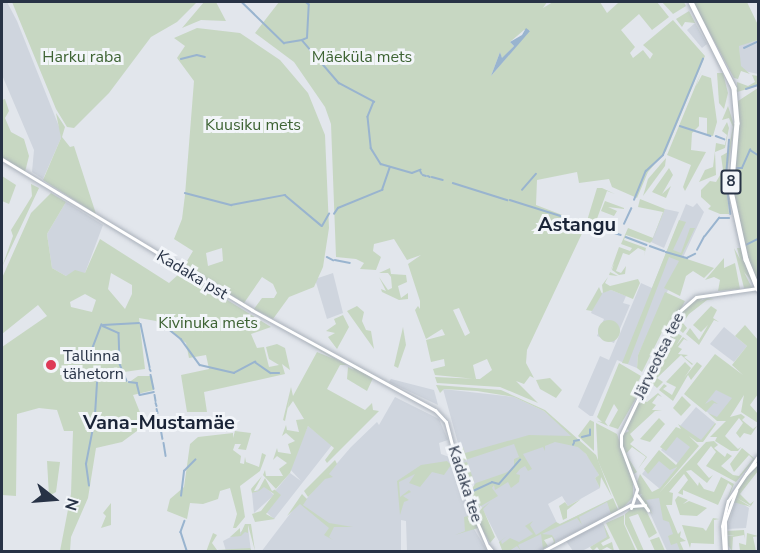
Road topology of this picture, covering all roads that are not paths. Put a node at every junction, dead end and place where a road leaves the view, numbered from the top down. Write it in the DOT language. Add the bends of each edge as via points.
graph roads {
  1 [pos="691,2"];
  2 [pos="2,159"];
  3 [pos="748,266"];
  4 [pos="753,280"];
  5 [pos="759,288"];
  6 [pos="751,290"];
  7 [pos="446,422"];
  8 [pos="758,459"];
  9 [pos="636,497"];
  10 [pos="645,505"];
  11 [pos="631,508"];
  12 [pos="648,510"];
  13 [pos="615,515"];
  14 [pos="492,552"];
  15 [pos="541,552"];
  16 [pos="725,552"];
  1 -- 3 [label="main road, 8" via="725,65 735,93 738,120 731,183"];
  2 -- 7 [label="main road, Kadaka pst" via="252,310 427,404"];
  3 -- 4 [label="main road, 8"];
  3 -- 5 [label="main road, 8"];
  4 -- 5 [label="main road, 8"];
  4 -- 6 [label="main road" via="756,287"];
  5 -- 6 [label="main road, Järveotsa tee"];
  6 -- 9 [label="main road, Järveotsa tee" via="693,298 680,311 621,435"];
  7 -- 14 [label="main road, Kadaka tee" via="465,494"];
  8 -- 16 [label="main road" via="726,513"];
  8 -- 16 [label="main road" via="728,501 722,526"];
  9 -- 11 [label="main road"];
  9 -- 12 [label="main road"];
  9 -- 13 [label="main road"];
  10 -- 11 [label="main road"];
  11 -- 13 [label="main road"];
  13 -- 15 [label="main road"];
}
